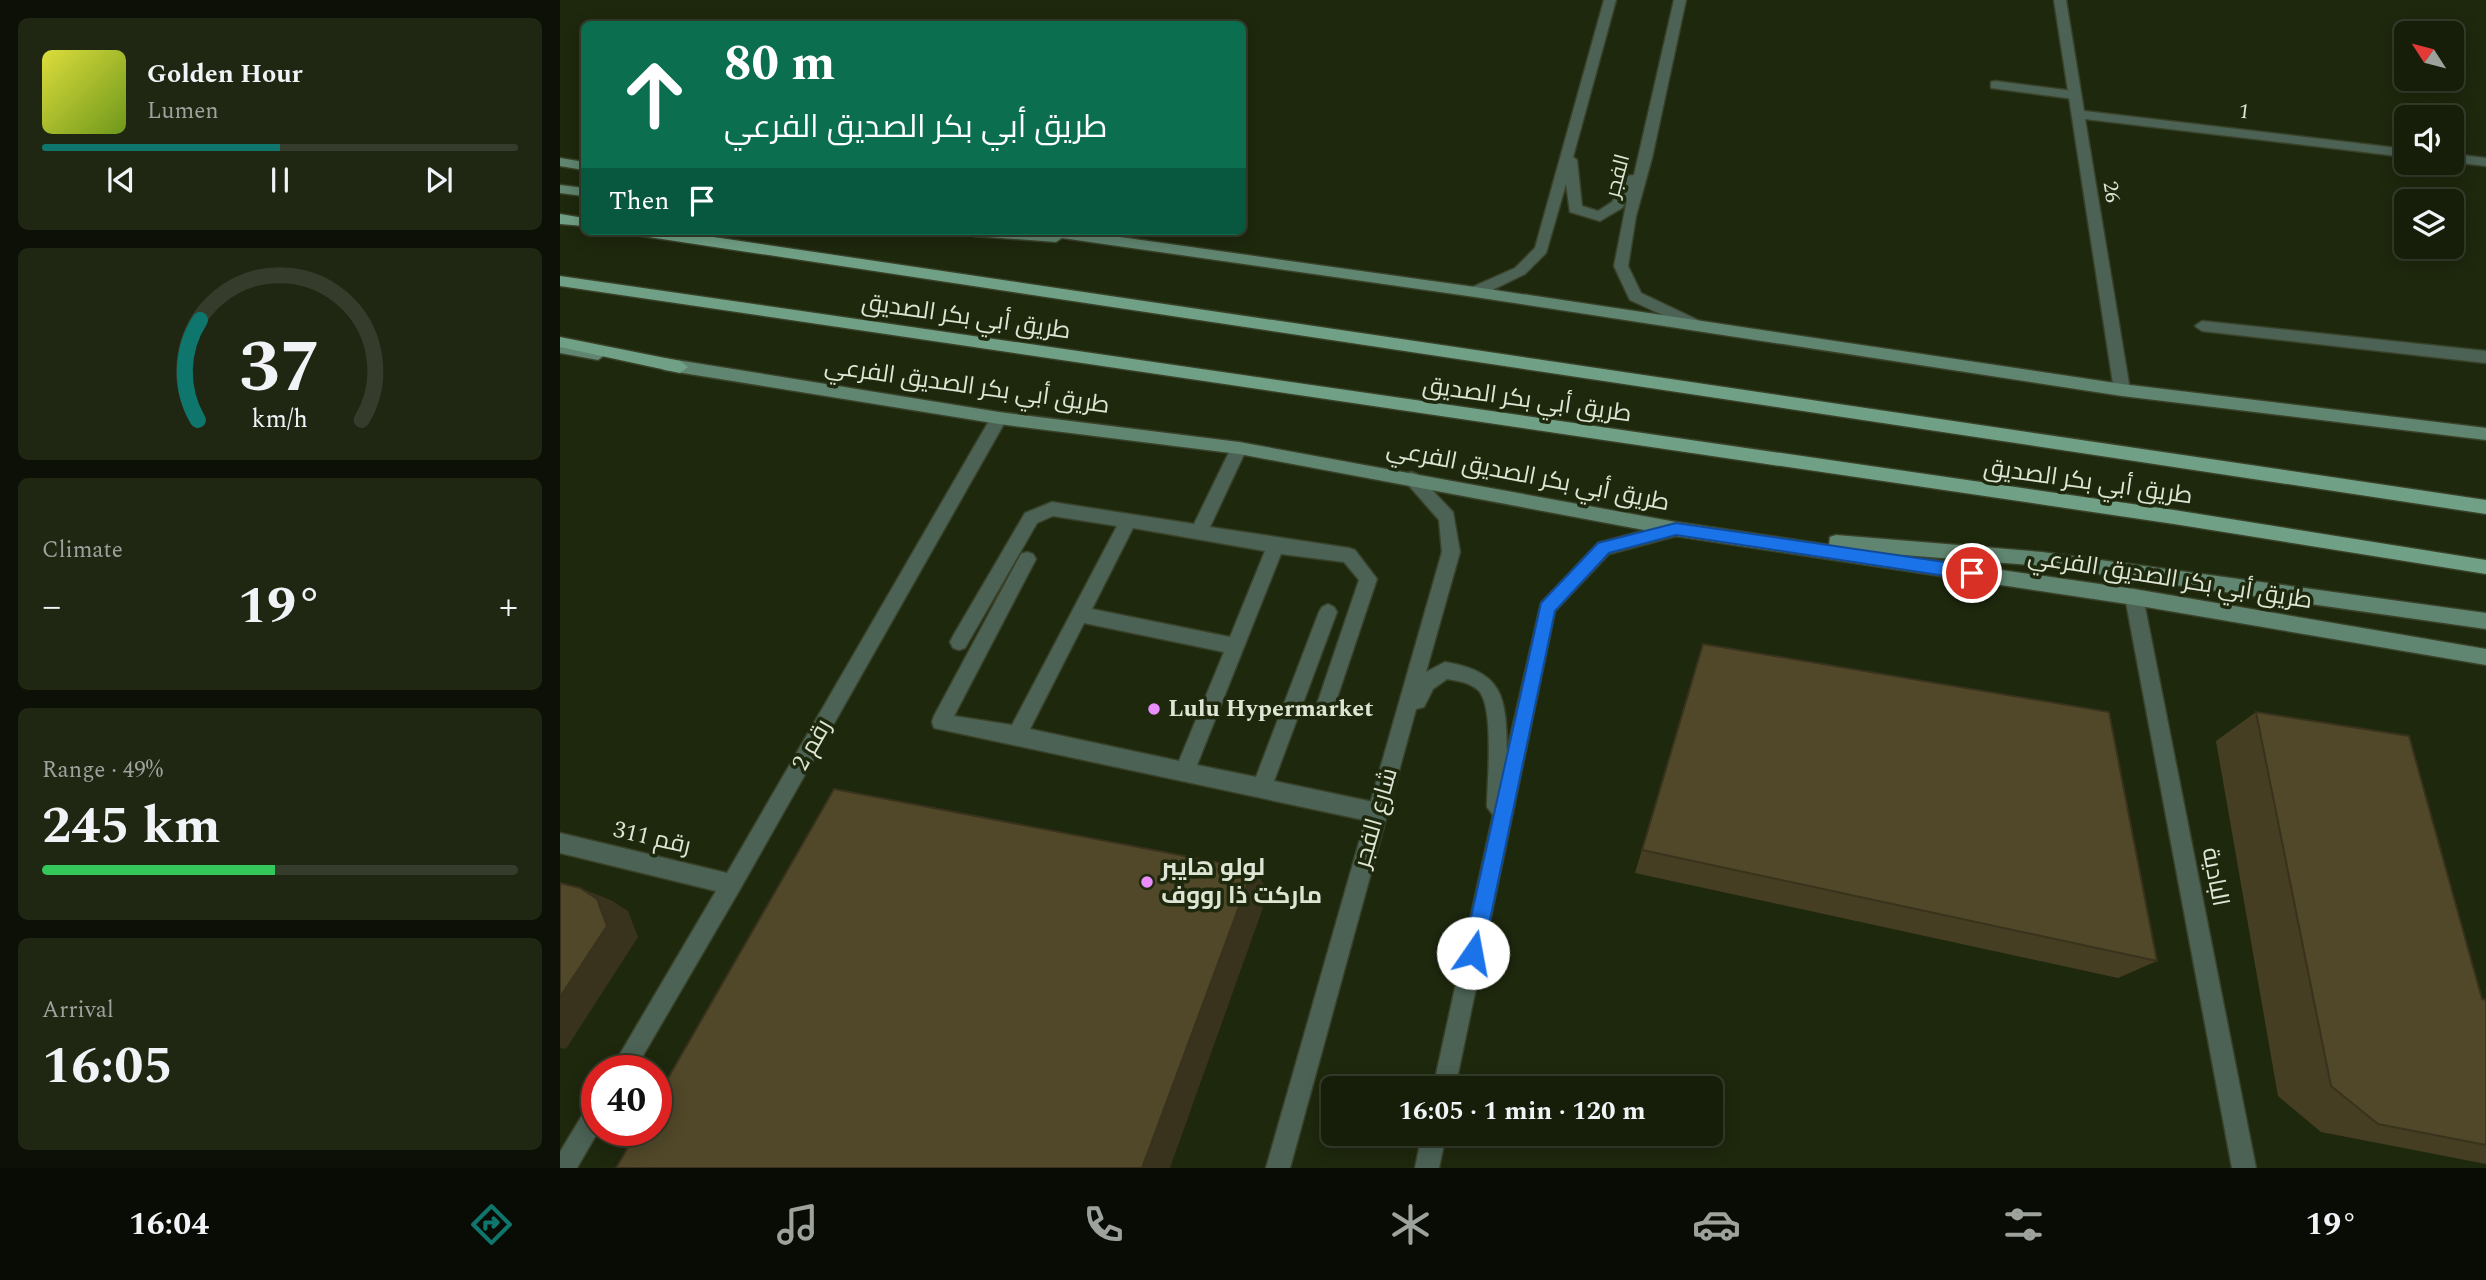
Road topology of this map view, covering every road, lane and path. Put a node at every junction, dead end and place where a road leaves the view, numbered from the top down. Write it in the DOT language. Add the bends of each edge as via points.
graph roads {
  1 [pos="1610,0"];
  2 [pos="1680,0"];
  3 [pos="2060,0"];
  4 [pos="1996,85"];
  5 [pos="2074,95"];
  6 [pos="2077,114"];
  7 [pos="1569,149"];
  8 [pos="2394,152"];
  9 [pos="1645,158"];
  10 [pos="2464,159"];
  11 [pos="560,162"];
  12 [pos="2486,162"];
  13 [pos="581,166"];
  14 [pos="560,189"];
  15 [pos="581,192"];
  16 [pos="560,219"];
  17 [pos="581,222"];
  18 [pos="669,235"];
  19 [pos="1026,235"];
  20 [pos="1072,235"];
  21 [pos="1129,243"];
  22 [pos="560,281"];
  23 [pos="1475,292"];
  24 [pos="1695,325"];
  25 [pos="2202,326"];
  26 [pos="560,342"];
  27 [pos="560,348"];
  28 [pos="2486,357"];
  29 [pos="680,367"];
  30 [pos="2122,390"];
  31 [pos="999,418"];
  32 [pos="2486,434"];
  33 [pos="1239,448"];
  34 [pos="1411,479"];
  35 [pos="2486,507"];
  36 [pos="1128,523"];
  37 [pos="1676,529"];
  38 [pos="1199,532"];
  39 [pos="1276,546"];
  40 [pos="1027,559"];
  41 [pos="2486,567"];
  42 [pos="2134,597"];
  43 [pos="1328,612"];
  44 [pos="1080,614"];
  45 [pos="2486,621"];
  46 [pos="959,642"];
  47 [pos="1236,646"];
  48 [pos="2486,657"];
  49 [pos="1325,707"];
  50 [pos="1017,735"];
  51 [pos="1185,771"];
  52 [pos="1388,776"];
  53 [pos="1262,788"];
  54 [pos="1378,813"];
  55 [pos="560,843"];
  56 [pos="1496,845"];
  57 [pos="732,884"];
  58 [pos="630,1055"];
  59 [pos="1447,1076"];
  60 [pos="581,1139"];
  61 [pos="1432,1146"];
  62 [pos="564,1168"];
  63 [pos="1278,1168"];
  64 [pos="1427,1168"];
  65 [pos="2244,1168"];
  1 -- 7 [label="street"];
  2 -- 9 [label="street, الفجر"];
  3 -- 5 [label="street, 26"];
  4 -- 5 [label="street"];
  5 -- 6 [label="street, 26"];
  6 -- 8 [label="street, 1"];
  6 -- 30 [label="street, 26"];
  7 -- 9 [label="street" via="1575,209 1600,216 1617,205"];
  7 -- 23 [label="street" via="1541,250 1520,271"];
  9 -- 24 [label="street, الفجر" via="1621,267 1635,296"];
  10 -- 12 [label="street"];
  11 -- 13 [label="main road"];
  14 -- 15 [label="main road"];
  16 -- 17 [label="main road"];
  18 -- 35 [label="main road, طريق أبي بكر الصديق"];
  19 -- 21 [label="main road"];
  20 -- 21 [label="main road"];
  21 -- 23 [label="main road"];
  22 -- 41 [label="main road, طريق أبي بكر الصديق" via="2174,517"];
  23 -- 24 [label="main road"];
  24 -- 30 [label="main road"];
  25 -- 28 [label="street"];
  26 -- 29 [label="main road"];
  27 -- 29 [label="main road, طريق أبي بكر الصديق الفرعي"];
  29 -- 31 [label="main road, طريق أبي بكر الصديق الفرعي"];
  30 -- 32 [label="main road"];
  31 -- 33 [label="main road, طريق أبي بكر الصديق الفرعي"];
  31 -- 57 [label="street, رقم 2"];
  33 -- 34 [label="main road, طريق أبي بكر الصديق الفرعي"];
  33 -- 38 [label="street"];
  34 -- 37 [label="main road, طريق أبي بكر الصديق الفرعي"];
  34 -- 52 [label="street, شارع الفجر" via="1447,517 1451,552"];
  36 -- 38 [label="street"];
  36 -- 44 [label="street"];
  36 -- 46 [label="street" via="1052,509 1031,518"];
  37 -- 42 [label="main road, طريق أبي بكر الصديق الفرعي"];
  37 -- 45 [label="main road" via="2042,559"];
  37 -- 56 [label="street" via="1604,548 1547,608"];
  38 -- 39 [label="street"];
  39 -- 47 [label="street"];
  39 -- 49 [label="street" via="1349,555 1368,579"];
  40 -- 50 [label="street" via="941,722"];
  42 -- 48 [label="main road, طريق أبي بكر الصديق الفرعي"];
  42 -- 65 [label="street, البادية"];
  43 -- 53 [label="street"];
  44 -- 47 [label="street"];
  44 -- 50 [label="street"];
  47 -- 51 [label="street"];
  50 -- 51 [label="street"];
  51 -- 53 [label="street"];
  52 -- 54 [label="street, شارع الفجر"];
  52 -- 56 [label="street" via="1426,683 1445,670 1466,673 1487,686 1498,704"];
  53 -- 54 [label="street"];
  54 -- 63 [label="street, شارع الفجر"];
  55 -- 57 [label="street, رقم 311"];
  56 -- 59 [label="street"];
  57 -- 58 [label="street, رقم 2"];
  60 -- 62 [label="street"];
  61 -- 64 [label="street"];
}
